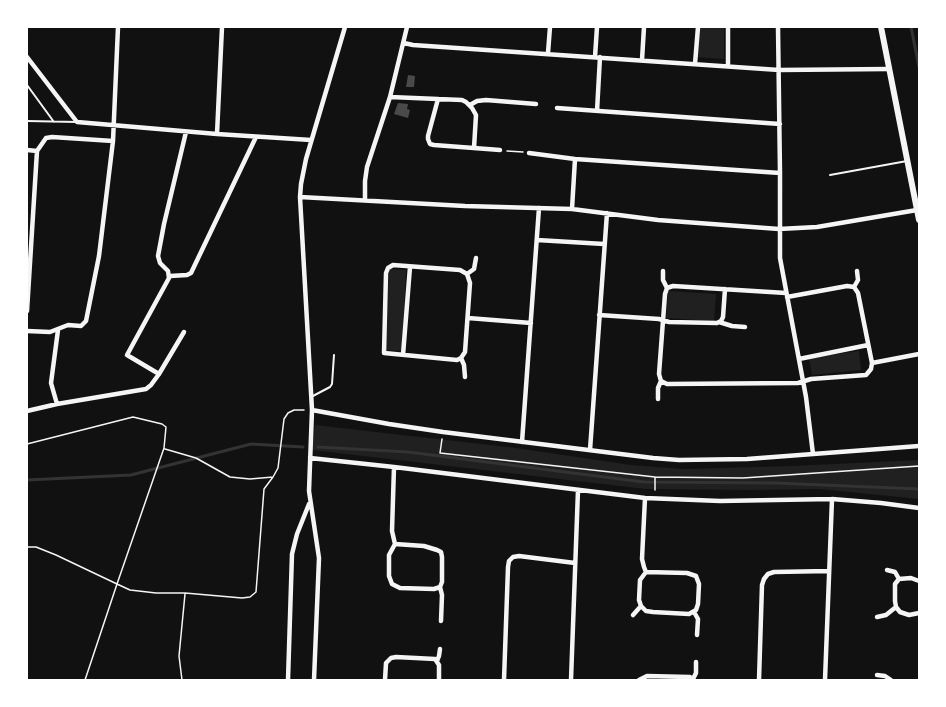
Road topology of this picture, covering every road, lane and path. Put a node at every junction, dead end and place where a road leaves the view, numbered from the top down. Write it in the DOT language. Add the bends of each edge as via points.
graph roads {
  1 [pos="118,27"];
  2 [pos="222,27"];
  3 [pos="345,27"];
  4 [pos="407,27"];
  5 [pos="550,27"];
  6 [pos="597,27"];
  7 [pos="644,27"];
  8 [pos="698,27"];
  9 [pos="728,27"];
  10 [pos="778,27"];
  11 [pos="880,27"];
  12 [pos="404,43"];
  13 [pos="548,53"];
  14 [pos="27,57"];
  15 [pos="598,57"];
  16 [pos="642,60"];
  17 [pos="695,64"];
  18 [pos="728,66"];
  19 [pos="889,69"];
  20 [pos="779,70"];
  21 [pos="27,85"];
  22 [pos="390,97"];
  23 [pos="438,99"];
  24 [pos="536,104"];
  25 [pos="470,105"];
  26 [pos="557,108"];
  27 [pos="597,111"];
  28 [pos="27,121"];
  29 [pos="54,122"];
  30 [pos="77,122"];
  31 [pos="780,124"];
  32 [pos="114,125"];
  33 [pos="186,132"];
  34 [pos="217,134"];
  35 [pos="256,137"];
  36 [pos="311,140"];
  37 [pos="113,141"];
  38 [pos="474,148"];
  39 [pos="27,150"];
  40 [pos="500,150"];
  41 [pos="37,151"];
  42 [pos="530,153"];
  43 [pos="575,159"];
  44 [pos="907,161"];
  45 [pos="780,173"];
  46 [pos="830,175"];
  47 [pos="300,197"];
  48 [pos="365,199"];
  49 [pos="539,208"];
  50 [pos="572,209"];
  51 [pos="917,210"];
  52 [pos="607,213"];
  53 [pos="919,220"];
  54 [pos="779,229"];
  55 [pos="537,240"];
  56 [pos="604,244"];
  57 [pos="476,258"];
  58 [pos="410,267"];
  59 [pos="663,271"];
  60 [pos="857,271"];
  61 [pos="467,274"];
  62 [pos="170,276"];
  63 [pos="667,288"];
  64 [pos="854,288"];
  65 [pos="725,289"];
  66 [pos="786,295"];
  67 [pos="27,311"];
  68 [pos="599,315"];
  69 [pos="468,318"];
  70 [pos="663,320"];
  71 [pos="719,322"];
  72 [pos="531,323"];
  73 [pos="745,327"];
  74 [pos="58,330"];
  75 [pos="27,331"];
  76 [pos="184,332"];
  77 [pos="868,345"];
  78 [pos="919,354"];
  79 [pos="334,355"];
  80 [pos="403,355"];
  81 [pos="461,358"];
  82 [pos="799,359"];
  83 [pos="872,363"];
  84 [pos="159,374"];
  85 [pos="465,377"];
  86 [pos="661,381"];
  87 [pos="803,381"];
  88 [pos="310,397"];
  89 [pos="658,399"];
  90 [pos="57,404"];
  91 [pos="312,410"];
  92 [pos="27,411"];
  93 [pos="442,432"];
  94 [pos="522,442"];
  95 [pos="27,444"];
  96 [pos="919,446"];
  97 [pos="164,448"];
  98 [pos="590,450"];
  99 [pos="813,454"];
  100 [pos="310,458"];
  101 [pos="919,466"];
  102 [pos="394,467"];
  103 [pos="273,477"];
  104 [pos="656,477"];
  105 [pos="578,490"];
  106 [pos="645,498"];
  107 [pos="654,499"];
  108 [pos="832,500"];
  109 [pos="310,501"];
  110 [pos="919,508"];
  111 [pos="395,544"];
  112 [pos="27,547"];
  113 [pos="575,563"];
  114 [pos="887,570"];
  115 [pos="829,571"];
  116 [pos="646,572"];
  117 [pos="899,579"];
  118 [pos="919,581"];
  119 [pos="117,584"];
  120 [pos="440,587"];
  121 [pos="185,593"];
  122 [pos="641,606"];
  123 [pos="896,608"];
  124 [pos="694,612"];
  125 [pos="919,613"];
  126 [pos="633,615"];
  127 [pos="877,617"];
  128 [pos="441,621"];
  129 [pos="698,635"];
  130 [pos="440,649"];
  131 [pos="437,661"];
  132 [pos="696,662"];
  133 [pos="877,675"];
  134 [pos="85,680"];
  135 [pos="182,680"];
  136 [pos="288,680"];
  137 [pos="314,680"];
  138 [pos="385,680"];
  139 [pos="438,680"];
  140 [pos="504,680"];
  141 [pos="571,680"];
  142 [pos="639,680"];
  143 [pos="693,680"];
  144 [pos="759,680"];
  145 [pos="825,680"];
  146 [pos="891,680"];
  1 -- 32 [label="street"];
  2 -- 34 [label="street"];
  3 -- 36 [label="street"];
  4 -- 12 [label="street"];
  5 -- 13 [label="street"];
  6 -- 15 [label="street"];
  7 -- 16 [label="street"];
  8 -- 17 [label="street"];
  9 -- 18 [label="street"];
  10 -- 20 [label="street"];
  11 -- 19 [label="street"];
  12 -- 13 [label="street"];
  12 -- 22 [label="street"];
  13 -- 15 [label="street"];
  14 -- 30 [label="street"];
  15 -- 16 [label="street"];
  15 -- 27 [label="street"];
  16 -- 17 [label="street"];
  17 -- 18 [label="street"];
  18 -- 20 [label="street"];
  19 -- 20 [label="street"];
  19 -- 44 [label="street"];
  20 -- 31 [label="street"];
  21 -- 29 [label="lane"];
  22 -- 23 [label="street"];
  22 -- 48 [label="street" via="367,167"];
  23 -- 25 [label="street" via="462,100"];
  23 -- 38 [label="street" via="428,142"];
  24 -- 25 [label="street" via="486,100"];
  25 -- 38 [label="street" via="476,119"];
  26 -- 27 [label="street"];
  27 -- 31 [label="street"];
  28 -- 29 [label="lane"];
  29 -- 30 [label="lane"];
  30 -- 32 [label="street"];
  31 -- 45 [label="street"];
  32 -- 33 [label="street"];
  32 -- 37 [label="street"];
  33 -- 34 [label="street"];
  33 -- 62 [label="street" via="158,258"];
  34 -- 35 [label="street"];
  35 -- 36 [label="street"];
  35 -- 62 [label="street" via="191,273"];
  36 -- 47 [label="street"];
  37 -- 41 [label="street" via="52,136"];
  37 -- 74 [label="street" via="99,256 86,321 81,326 68,325"];
  38 -- 40 [label="street"];
  39 -- 41 [label="street"];
  40 -- 42 [label="path"];
  41 -- 67 [label="street"];
  42 -- 43 [label="street"];
  43 -- 45 [label="street"];
  43 -- 50 [label="street"];
  44 -- 46 [label="lane"];
  44 -- 51 [label="street"];
  45 -- 54 [label="street"];
  47 -- 48 [label="street"];
  47 -- 88 [label="street"];
  48 -- 49 [label="street"];
  49 -- 50 [label="street"];
  49 -- 55 [label="street"];
  50 -- 52 [label="street"];
  51 -- 53 [label="street"];
  51 -- 54 [label="street" via="817,227"];
  52 -- 54 [label="street"];
  52 -- 56 [label="street"];
  54 -- 66 [label="street"];
  55 -- 56 [label="street"];
  55 -- 72 [label="street"];
  56 -- 68 [label="street"];
  57 -- 61 [label="street" via="474,268"];
  58 -- 61 [label="street" via="460,270"];
  58 -- 80 [label="street"];
  58 -- 80 [label="street" via="393,265 386,273 384,353"];
  59 -- 63 [label="street"];
  60 -- 64 [label="street"];
  61 -- 69 [label="street"];
  62 -- 84 [label="street" via="127,355"];
  63 -- 65 [label="street"];
  63 -- 70 [label="street"];
  64 -- 66 [label="street"];
  64 -- 77 [label="street"];
  65 -- 66 [label="street"];
  65 -- 71 [label="street" via="723,317"];
  66 -- 82 [label="street"];
  68 -- 70 [label="street"];
  68 -- 98 [label="street"];
  69 -- 72 [label="street"];
  69 -- 81 [label="street"];
  70 -- 71 [label="street"];
  70 -- 86 [label="street" via="658,376"];
  71 -- 73 [label="street"];
  72 -- 94 [label="street"];
  74 -- 75 [label="street"];
  74 -- 90 [label="street" via="51,383"];
  76 -- 84 [label="street"];
  77 -- 82 [label="street"];
  77 -- 83 [label="street"];
  78 -- 83 [label="street"];
  79 -- 88 [label="lane" via="332,384"];
  80 -- 81 [label="street"];
  81 -- 85 [label="street"];
  82 -- 87 [label="street"];
  83 -- 87 [label="street" via="870,371 863,375"];
  84 -- 90 [label="street" via="146,388"];
  86 -- 87 [label="street"];
  86 -- 89 [label="street"];
  87 -- 99 [label="street"];
  88 -- 91 [label="street"];
  90 -- 92 [label="street"];
  91 -- 93 [label="street"];
  91 -- 100 [label="street"];
  91 -- 103 [label="path" via="294,411 284,419 278,468"];
  93 -- 94 [label="street"];
  93 -- 104 [label="path" via="440,453"];
  94 -- 98 [label="street"];
  95 -- 97 [label="path" via="133,417 166,427"];
  96 -- 99 [label="street"];
  97 -- 103 [label="path" via="196,458 230,477"];
  97 -- 119 [label="path"];
  98 -- 99 [label="street" via="679,460"];
  100 -- 102 [label="street"];
  100 -- 109 [label="street"];
  101 -- 104 [label="path" via="743,478"];
  102 -- 105 [label="street"];
  102 -- 111 [label="street"];
  103 -- 121 [label="path" via="264,489 256,592 242,598"];
  104 -- 107 [label="path"];
  105 -- 106 [label="street"];
  105 -- 113 [label="street"];
  106 -- 107 [label="street"];
  106 -- 116 [label="street" via="642,559"];
  107 -- 108 [label="street"];
  108 -- 110 [label="street"];
  108 -- 115 [label="street"];
  109 -- 136 [label="street" via="292,554"];
  109 -- 137 [label="street" via="318,558"];
  111 -- 120 [label="street" via="441,552"];
  111 -- 120 [label="street" via="389,555 392,585"];
  112 -- 119 [label="path" via="56,555"];
  113 -- 140 [label="street" via="519,556 511,559"];
  113 -- 141 [label="street"];
  114 -- 117 [label="street" via="895,572"];
  115 -- 144 [label="street" via="774,572 766,576 762,585"];
  115 -- 145 [label="street"];
  116 -- 122 [label="street" via="640,580"];
  116 -- 124 [label="street" via="696,576 698,604"];
  117 -- 118 [label="street"];
  117 -- 123 [label="street" via="895,587"];
  119 -- 121 [label="path" via="130,590"];
  119 -- 134 [label="path"];
  120 -- 128 [label="street"];
  121 -- 135 [label="path" via="179,656"];
  122 -- 124 [label="street" via="649,612"];
  122 -- 126 [label="street"];
  123 -- 125 [label="street" via="904,614"];
  123 -- 127 [label="street"];
  124 -- 129 [label="street"];
  130 -- 131 [label="street"];
  131 -- 138 [label="street" via="393,657 386,663"];
  131 -- 139 [label="street"];
  132 -- 143 [label="street"];
  133 -- 146 [label="street"];
  142 -- 143 [label="street" via="647,676"];
}
